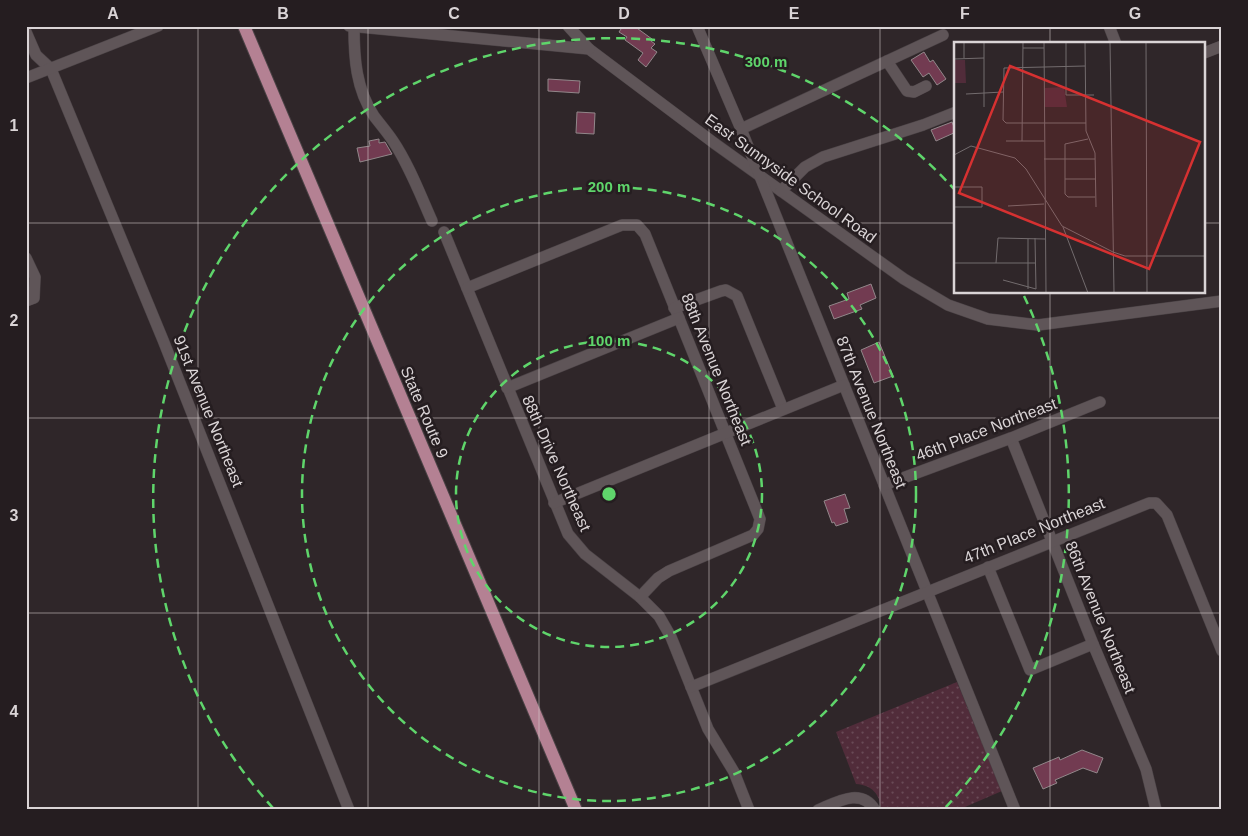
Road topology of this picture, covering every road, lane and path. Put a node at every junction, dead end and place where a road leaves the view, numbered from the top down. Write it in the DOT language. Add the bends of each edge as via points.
graph roads {
  1 [pos="158,26"];
  2 [pos="244,26"];
  3 [pos="349,26"];
  4 [pos="568,26"];
  5 [pos="697,26"];
  6 [pos="1109,26"];
  7 [pos="354,27"];
  8 [pos="432,30"];
  9 [pos="26,32"];
  10 [pos="943,35"];
  11 [pos="1115,42"];
  12 [pos="1222,46"];
  13 [pos="589,49"];
  14 [pos="1206,52"];
  15 [pos="887,61"];
  16 [pos="51,69"];
  17 [pos="26,78"];
  18 [pos="926,86"];
  19 [pos="954,113"];
  20 [pos="741,129"];
  21 [pos="760,176"];
  22 [pos="781,191"];
  23 [pos="432,221"];
  24 [pos="444,232"];
  25 [pos="26,258"];
  26 [pos="467,288"];
  27 [pos="1222,301"];
  28 [pos="26,302"];
  29 [pos="677,313"];
  30 [pos="844,385"];
  31 [pos="507,388"];
  32 [pos="1100,402"];
  33 [pos="783,409"];
  34 [pos="725,433"];
  35 [pos="1012,438"];
  36 [pos="884,485"];
  37 [pos="554,502"];
  38 [pos="1052,540"];
  39 [pos="988,566"];
  40 [pos="926,592"];
  41 [pos="640,597"];
  42 [pos="1093,644"];
  43 [pos="1222,650"];
  44 [pos="691,687"];
  45 [pos="349,810"];
  46 [pos="576,810"];
  47 [pos="749,810"];
  48 [pos="818,810"];
  49 [pos="875,810"];
  50 [pos="1015,810"];
  51 [pos="1156,810"];
  1 -- 16 [label="street"];
  2 -- 46 [label="main road, State Route 9"];
  3 -- 7 [label="street"];
  4 -- 13 [label="street, East Sunnyside School Road"];
  5 -- 20 [label="street, 87th Avenue Northeast"];
  6 -- 11 [label="street"];
  7 -- 8 [label="street"];
  7 -- 23 [label="street" via="358,78 364,96 373,115 398,149"];
  8 -- 13 [label="street"];
  9 -- 16 [label="street, 91st Avenue Northeast" via="36,55"];
  10 -- 15 [label="street"];
  12 -- 14 [label="street"];
  13 -- 21 [label="street, East Sunnyside School Road"];
  15 -- 18 [label="street" via="907,91 914,92"];
  15 -- 20 [label="street"];
  16 -- 17 [label="street"];
  16 -- 45 [label="street, 91st Avenue Northeast" via="164,340"];
  19 -- 22 [label="street" via="823,156 805,167"];
  20 -- 21 [label="street, 87th Avenue Northeast"];
  21 -- 22 [label="street, East Sunnyside School Road"];
  21 -- 30 [label="street, 87th Avenue Northeast"];
  22 -- 27 [label="street, East Sunnyside School Road" via="922,291 948,305 988,319 1038,325"];
  24 -- 26 [label="street, 88th Drive Northeast"];
  25 -- 28 [label="street" via="34,277 34,298"];
  26 -- 29 [label="street, 88th Avenue Northeast" via="622,225 636,225 645,234"];
  26 -- 31 [label="street, 88th Drive Northeast"];
  29 -- 31 [label="street"];
  29 -- 33 [label="street" via="721,291 737,296"];
  29 -- 34 [label="street, 88th Avenue Northeast"];
  30 -- 33 [label="street"];
  30 -- 36 [label="street, 87th Avenue Northeast"];
  31 -- 37 [label="street, 88th Drive Northeast"];
  32 -- 35 [label="street, 46th Place Northeast"];
  33 -- 34 [label="street"];
  34 -- 37 [label="street"];
  34 -- 41 [label="street, 88th Avenue Northeast" via="760,519 758,528 742,541 669,571"];
  35 -- 36 [label="street, 46th Place Northeast"];
  35 -- 38 [label="street, 86th Avenue Northeast"];
  36 -- 40 [label="street, 87th Avenue Northeast"];
  37 -- 41 [label="street, 88th Drive Northeast" via="576,545"];
  38 -- 39 [label="street, 47th PIace Northeast"];
  38 -- 42 [label="street, 86th Avenue Northeast"];
  38 -- 43 [label="street, 47th PIace Northeast" via="1142,504 1156,503 1167,515"];
  39 -- 40 [label="street, 47th PIace Northeast"];
  39 -- 42 [label="street" via="1030,670"];
  40 -- 44 [label="street, 47th PIace Northeast"];
  40 -- 50 [label="street, 87th Avenue Northeast"];
  41 -- 44 [label="street, 88th Drive Northeast" via="653,608 665,626"];
  42 -- 51 [label="street, 86th Avenue Northeast" via="1146,769"];
  44 -- 47 [label="street, 88th Drive Northeast" via="708,728 734,772"];
  48 -- 49 [label="street" via="846,798 861,797"];
}
